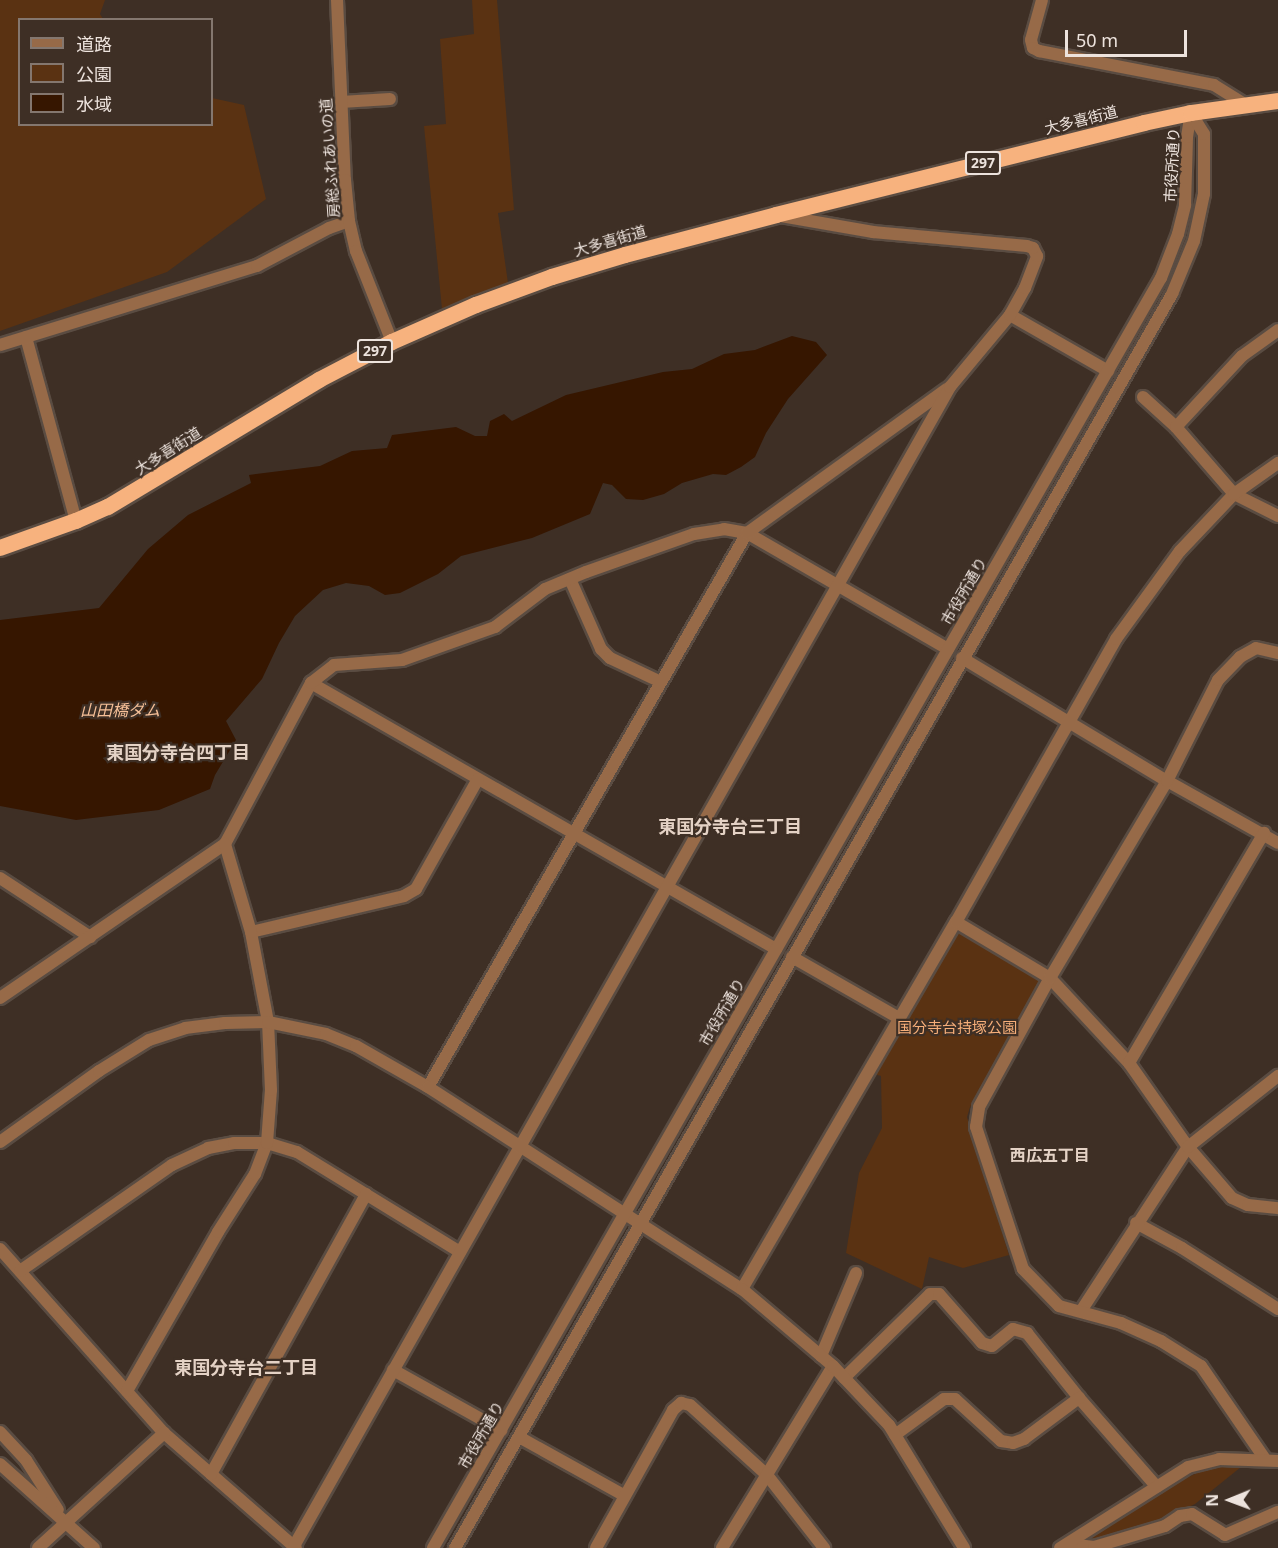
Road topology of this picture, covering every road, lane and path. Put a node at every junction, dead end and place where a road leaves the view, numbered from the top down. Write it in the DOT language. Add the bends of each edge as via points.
graph roads {
  1 [pos="337,0"];
  2 [pos="1042,0"];
  3 [pos="390,99"];
  4 [pos="1278,101"];
  5 [pos="341,102"];
  6 [pos="1244,104"];
  7 [pos="1191,113"];
  8 [pos="776,215"];
  9 [pos="349,221"];
  10 [pos="1010,315"];
  11 [pos="1278,330"];
  12 [pos="26,337"];
  13 [pos="392,342"];
  14 [pos="0,345"];
  15 [pos="1108,371"];
  16 [pos="950,387"];
  17 [pos="1143,397"];
  18 [pos="1176,427"];
  19 [pos="1278,463"];
  20 [pos="1234,494"];
  21 [pos="1278,516"];
  22 [pos="76,521"];
  23 [pos="747,533"];
  24 [pos="0,548"];
  25 [pos="570,579"];
  26 [pos="837,586"];
  27 [pos="948,649"];
  28 [pos="1278,653"];
  29 [pos="962,658"];
  30 [pos="661,682"];
  31 [pos="311,683"];
  32 [pos="1068,722"];
  33 [pos="478,779"];
  34 [pos="1167,781"];
  35 [pos="574,833"];
  36 [pos="1264,833"];
  37 [pos="1278,843"];
  38 [pos="225,844"];
  39 [pos="0,878"];
  40 [pos="667,887"];
  41 [pos="956,922"];
  42 [pos="250,932"];
  43 [pos="90,936"];
  44 [pos="776,949"];
  45 [pos="792,957"];
  46 [pos="1050,978"];
  47 [pos="0,998"];
  48 [pos="900,1018"];
  49 [pos="268,1022"];
  50 [pos="1129,1063"];
  51 [pos="1278,1076"];
  52 [pos="428,1087"];
  53 [pos="0,1142"];
  54 [pos="267,1143"];
  55 [pos="520,1146"];
  56 [pos="1188,1147"];
  57 [pos="366,1194"];
  58 [pos="1278,1208"];
  59 [pos="624,1212"];
  60 [pos="641,1222"];
  61 [pos="1136,1223"];
  62 [pos="0,1250"];
  63 [pos="460,1252"];
  64 [pos="20,1271"];
  65 [pos="856,1273"];
  66 [pos="742,1289"];
  67 [pos="1278,1309"];
  68 [pos="1081,1311"];
  69 [pos="821,1356"];
  70 [pos="833,1366"];
  71 [pos="393,1370"];
  72 [pos="844,1378"];
  73 [pos="127,1391"];
  74 [pos="1079,1398"];
  75 [pos="501,1430"];
  76 [pos="0,1432"];
  77 [pos="164,1433"];
  78 [pos="895,1435"];
  79 [pos="519,1437"];
  80 [pos="1265,1459"];
  81 [pos="1278,1461"];
  82 [pos="0,1464"];
  83 [pos="211,1474"];
  84 [pos="767,1476"];
  85 [pos="1157,1487"];
  86 [pos="625,1496"];
  87 [pos="1278,1512"];
  88 [pos="66,1522"];
  89 [pos="1064,1546"];
  90 [pos="295,1547"];
  91 [pos="38,1548"];
  92 [pos="94,1548"];
  93 [pos="434,1548"];
  94 [pos="455,1548"];
  95 [pos="596,1548"];
  96 [pos="722,1548"];
  97 [pos="824,1548"];
  98 [pos="964,1548"];
  1 -- 5 [label="street, 房総ふれあいの道"];
  2 -- 6 [label="street" via="1031,40 1039,51 1214,85"];
  3 -- 5 [label="street"];
  4 -- 6 [label="highway, 大多喜街道 / 297"];
  5 -- 9 [label="street, 房総ふれあいの道"];
  6 -- 7 [label="highway, 大多喜街道 / 297"];
  7 -- 8 [label="highway, 大多喜街道 / 297"];
  7 -- 15 [label="street, 市役所通り" via="1186,198 1178,234 1161,278"];
  7 -- 29 [label="street, 市役所通り" via="1204,134 1205,177 1198,224 1186,263 1172,294"];
  8 -- 10 [label="street" via="873,232 1033,248 1037,256"];
  8 -- 13 [label="highway, 大多喜街道 / 297" via="552,277"];
  9 -- 12 [label="street" via="257,266"];
  9 -- 13 [label="street, 房総ふれあいの道" via="359,260"];
  10 -- 15 [label="street"];
  10 -- 16 [label="street"];
  11 -- 18 [label="street" via="1242,356"];
  12 -- 14 [label="street"];
  12 -- 22 [label="street"];
  13 -- 22 [label="highway, 大多喜街道 / 297" via="319,380 140,489"];
  15 -- 27 [label="street, 市役所通り"];
  16 -- 23 [label="street"];
  16 -- 26 [label="street"];
  17 -- 18 [label="street"];
  18 -- 20 [label="street"];
  19 -- 20 [label="street"];
  20 -- 21 [label="street"];
  20 -- 32 [label="street" via="1180,551 1116,639"];
  22 -- 24 [label="highway, 大多喜街道 / 297"];
  23 -- 25 [label="street" via="724,530 694,534"];
  23 -- 26 [label="street"];
  23 -- 30 [label="street"];
  25 -- 30 [label="street" via="602,649 610,658"];
  25 -- 31 [label="street" via="545,589 495,627 402,660 334,665"];
  26 -- 27 [label="street"];
  26 -- 40 [label="street"];
  27 -- 44 [label="street, 市役所通り"];
  28 -- 34 [label="street" via="1256,648 1240,657 1218,680"];
  29 -- 32 [label="street"];
  29 -- 45 [label="street, 市役所通り"];
  30 -- 35 [label="street"];
  31 -- 33 [label="street"];
  31 -- 38 [label="street"];
  32 -- 34 [label="street"];
  32 -- 41 [label="street"];
  33 -- 35 [label="street"];
  33 -- 42 [label="street" via="416,889 404,896"];
  34 -- 36 [label="street"];
  34 -- 46 [label="street"];
  35 -- 40 [label="street"];
  35 -- 52 [label="street"];
  36 -- 37 [label="street"];
  36 -- 50 [label="street"];
  38 -- 42 [label="street"];
  38 -- 43 [label="street"];
  39 -- 43 [label="street"];
  40 -- 44 [label="street"];
  40 -- 55 [label="street"];
  41 -- 46 [label="street"];
  41 -- 48 [label="street"];
  42 -- 49 [label="street"];
  43 -- 47 [label="street"];
  44 -- 59 [label="street, 市役所通り"];
  45 -- 48 [label="street"];
  45 -- 60 [label="street, 市役所通り"];
  46 -- 50 [label="street"];
  46 -- 68 [label="street" via="978,1107 976,1127 1023,1269 1059,1306"];
  48 -- 66 [label="street"];
  49 -- 52 [label="street" via="326,1034 356,1046"];
  49 -- 53 [label="street" via="185,1028 149,1040"];
  49 -- 54 [label="street" via="271,1090"];
  50 -- 56 [label="street"];
  51 -- 56 [label="street"];
  52 -- 55 [label="street"];
  54 -- 57 [label="street" via="297,1152"];
  54 -- 64 [label="street" via="208,1148 172,1165"];
  54 -- 73 [label="street" via="255,1174"];
  55 -- 59 [label="street"];
  55 -- 63 [label="street"];
  56 -- 58 [label="street" via="1232,1198 1248,1205"];
  56 -- 61 [label="street"];
  57 -- 63 [label="street"];
  57 -- 83 [label="street"];
  59 -- 60 [label="street"];
  59 -- 75 [label="street, 市役所通り"];
  60 -- 66 [label="street"];
  60 -- 79 [label="street, 市役所通り"];
  61 -- 67 [label="street"];
  61 -- 68 [label="street"];
  62 -- 64 [label="street"];
  63 -- 71 [label="street"];
  64 -- 73 [label="street"];
  65 -- 69 [label="street"];
  66 -- 69 [label="street"];
  68 -- 80 [label="street" via="1161,1341 1201,1366"];
  69 -- 70 [label="street"];
  70 -- 72 [label="street"];
  70 -- 84 [label="street"];
  71 -- 75 [label="street"];
  71 -- 90 [label="street"];
  72 -- 74 [label="street" via="930,1294 939,1294 982,1343 992,1346 1013,1329 1027,1333"];
  72 -- 78 [label="street"];
  73 -- 77 [label="street"];
  74 -- 78 [label="street" via="1013,1443 1001,1441 955,1399 944,1399"];
  74 -- 85 [label="street"];
  75 -- 93 [label="street, 市役所通り"];
  76 -- 88 [label="street" via="26,1460"];
  77 -- 83 [label="street"];
  77 -- 88 [label="street"];
  78 -- 98 [label="street"];
  79 -- 86 [label="street"];
  79 -- 94 [label="street, 市役所通り"];
  80 -- 81 [label="street"];
  80 -- 85 [label="street" via="1219,1459 1188,1467"];
  82 -- 88 [label="street"];
  83 -- 90 [label="street"];
  84 -- 86 [label="street" via="690,1405 681,1403 673,1410"];
  84 -- 96 [label="street"];
  84 -- 97 [label="street"];
  85 -- 89 [label="street"];
  86 -- 95 [label="street"];
  87 -- 89 [label="street" via="1225,1535 1192,1515 1094,1547"];
  88 -- 91 [label="street"];
  88 -- 92 [label="street"];
}
